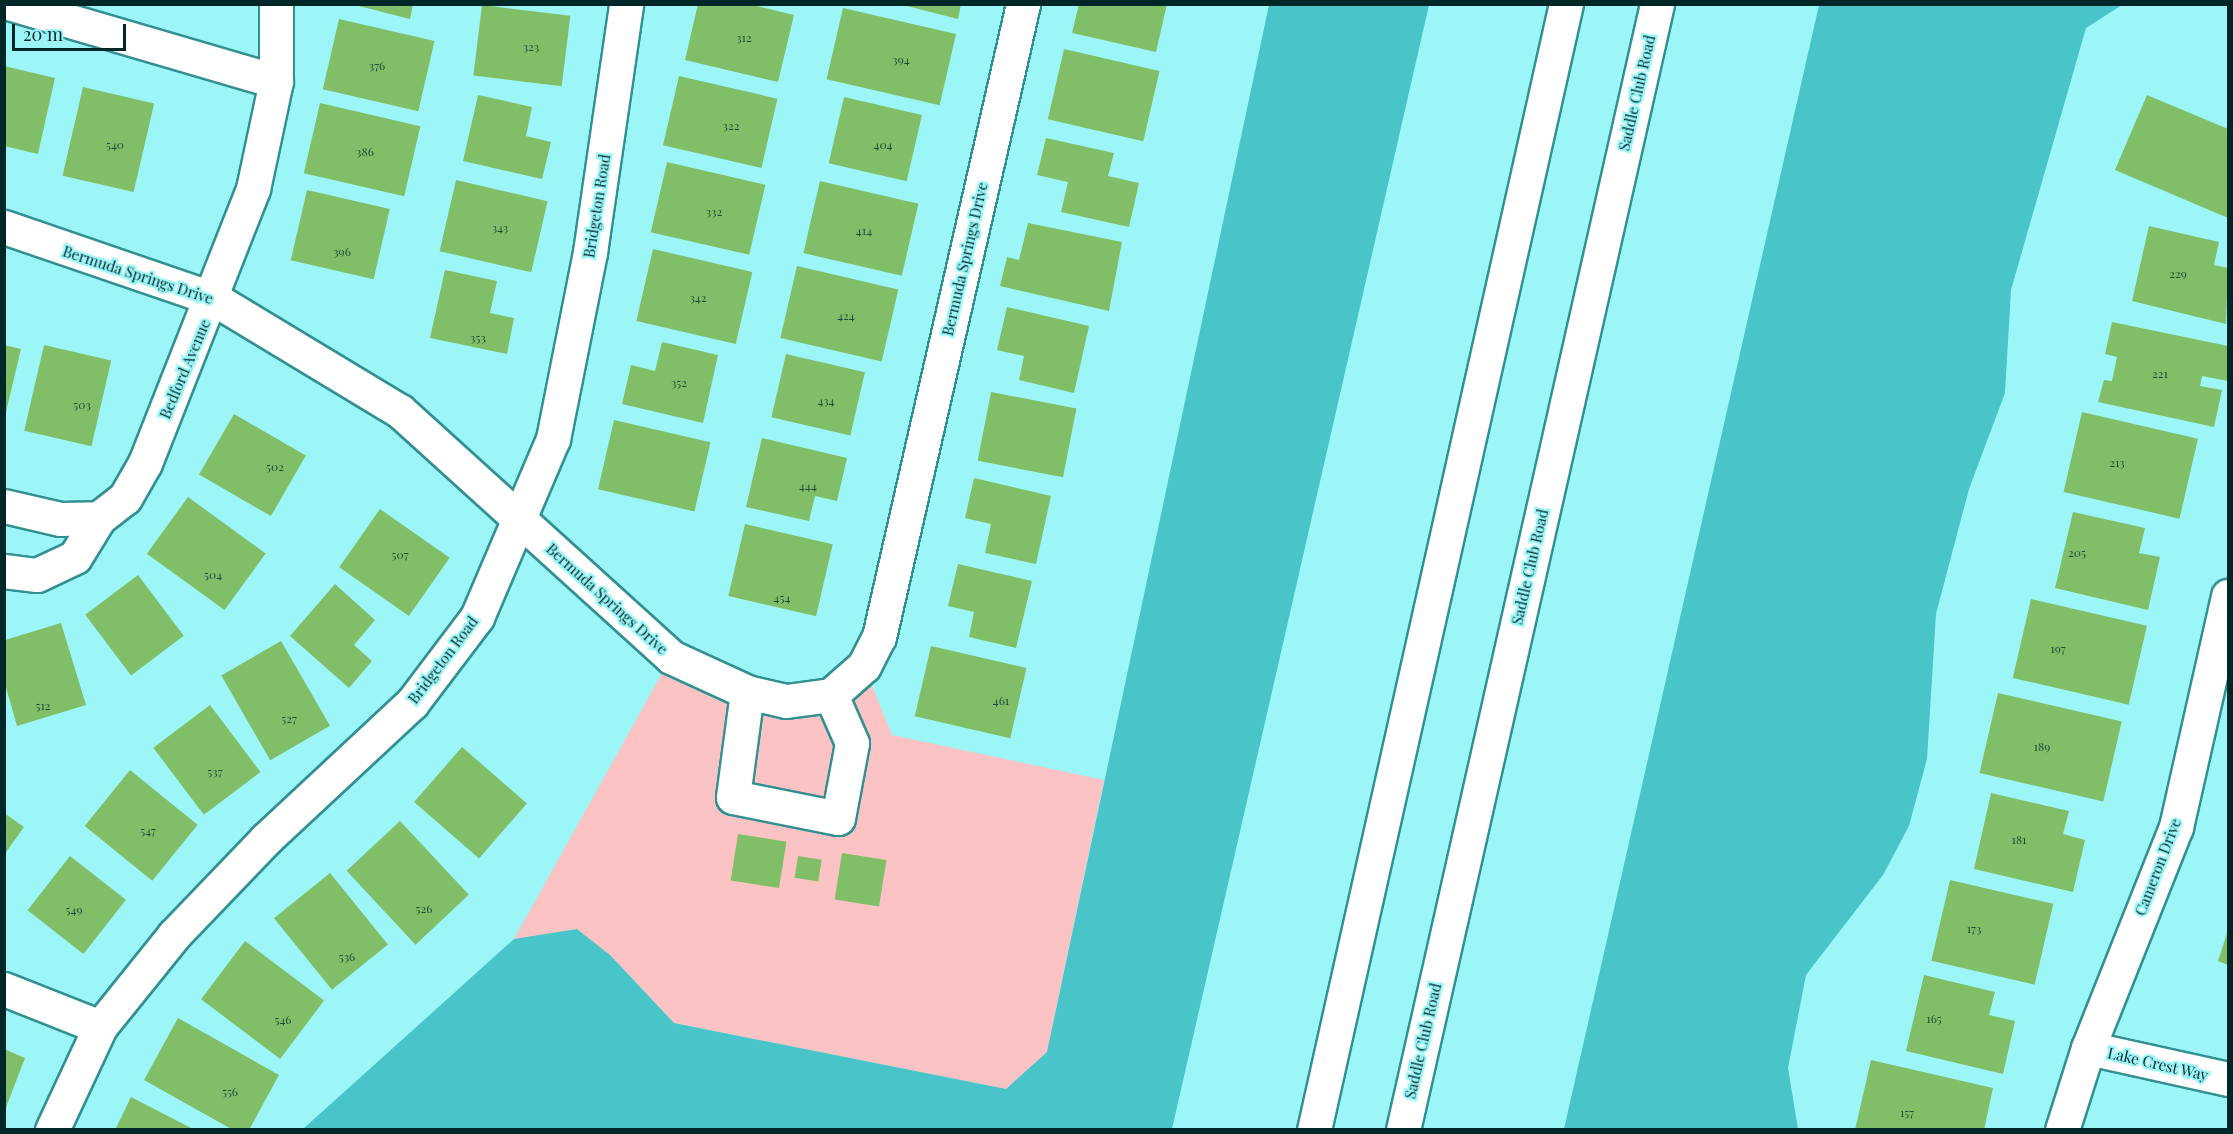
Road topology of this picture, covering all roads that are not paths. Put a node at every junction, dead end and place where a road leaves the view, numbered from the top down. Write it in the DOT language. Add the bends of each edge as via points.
graph roads {
  1 [pos="12,4"];
  2 [pos="276,4"];
  3 [pos="626,4"];
  4 [pos="1023,4"];
  5 [pos="1566,4"];
  6 [pos="1658,4"];
  7 [pos="276,81"];
  8 [pos="10,236"];
  9 [pos="214,299"];
  10 [pos="4,506"];
  11 [pos="99,518"];
  12 [pos="519,520"];
  13 [pos="4,571"];
  14 [pos="2229,596"];
  15 [pos="747,693"];
  16 [pos="831,695"];
  17 [pos="4,988"];
  18 [pos="100,1027"];
  19 [pos="2088,1048"];
  20 [pos="2229,1079"];
  21 [pos="52,1130"];
  22 [pos="1314,1130"];
  23 [pos="1403,1130"];
  24 [pos="2062,1130"];
  1 -- 7 [label="street"];
  2 -- 7 [label="street, Bedford Avenue"];
  3 -- 12 [label="street, Bridgeton Road" via="590,252 553,439"];
  4 -- 16 [label="street, Bermuda Springs Drive" via="879,637 864,666"];
  5 -- 22 [label="street"];
  6 -- 23 [label="street, Saddle Club Road"];
  7 -- 9 [label="street, Bedford Avenue" via="253,189"];
  8 -- 9 [label="street, Bermuda Springs Drive"];
  9 -- 11 [label="street, Bedford Avenue" via="145,464 125,498"];
  9 -- 12 [label="street, Bermuda Springs Drive" via="400,411"];
  10 -- 11 [label="street" via="60,519"];
  11 -- 13 [label="street" via="75,557 37,575"];
  12 -- 15 [label="street, Bermuda Springs Drive" via="671,657"];
  12 -- 18 [label="street, Bridgeton Road" via="477,617 412,704 266,839 174,936"];
  14 -- 19 [label="street, Cameron Drive" via="2176,827"];
  15 -- 16 [label="street, Bermuda Springs Drive" via="786,702"];
  15 -- 16 [label="street" via="733,797 838,818 852,743"];
  17 -- 18 [label="street"];
  18 -- 21 [label="street, Bridgeton Road"];
  19 -- 20 [label="street, Lake Crest Way"];
  19 -- 24 [label="street, Cameron Drive"];
}
